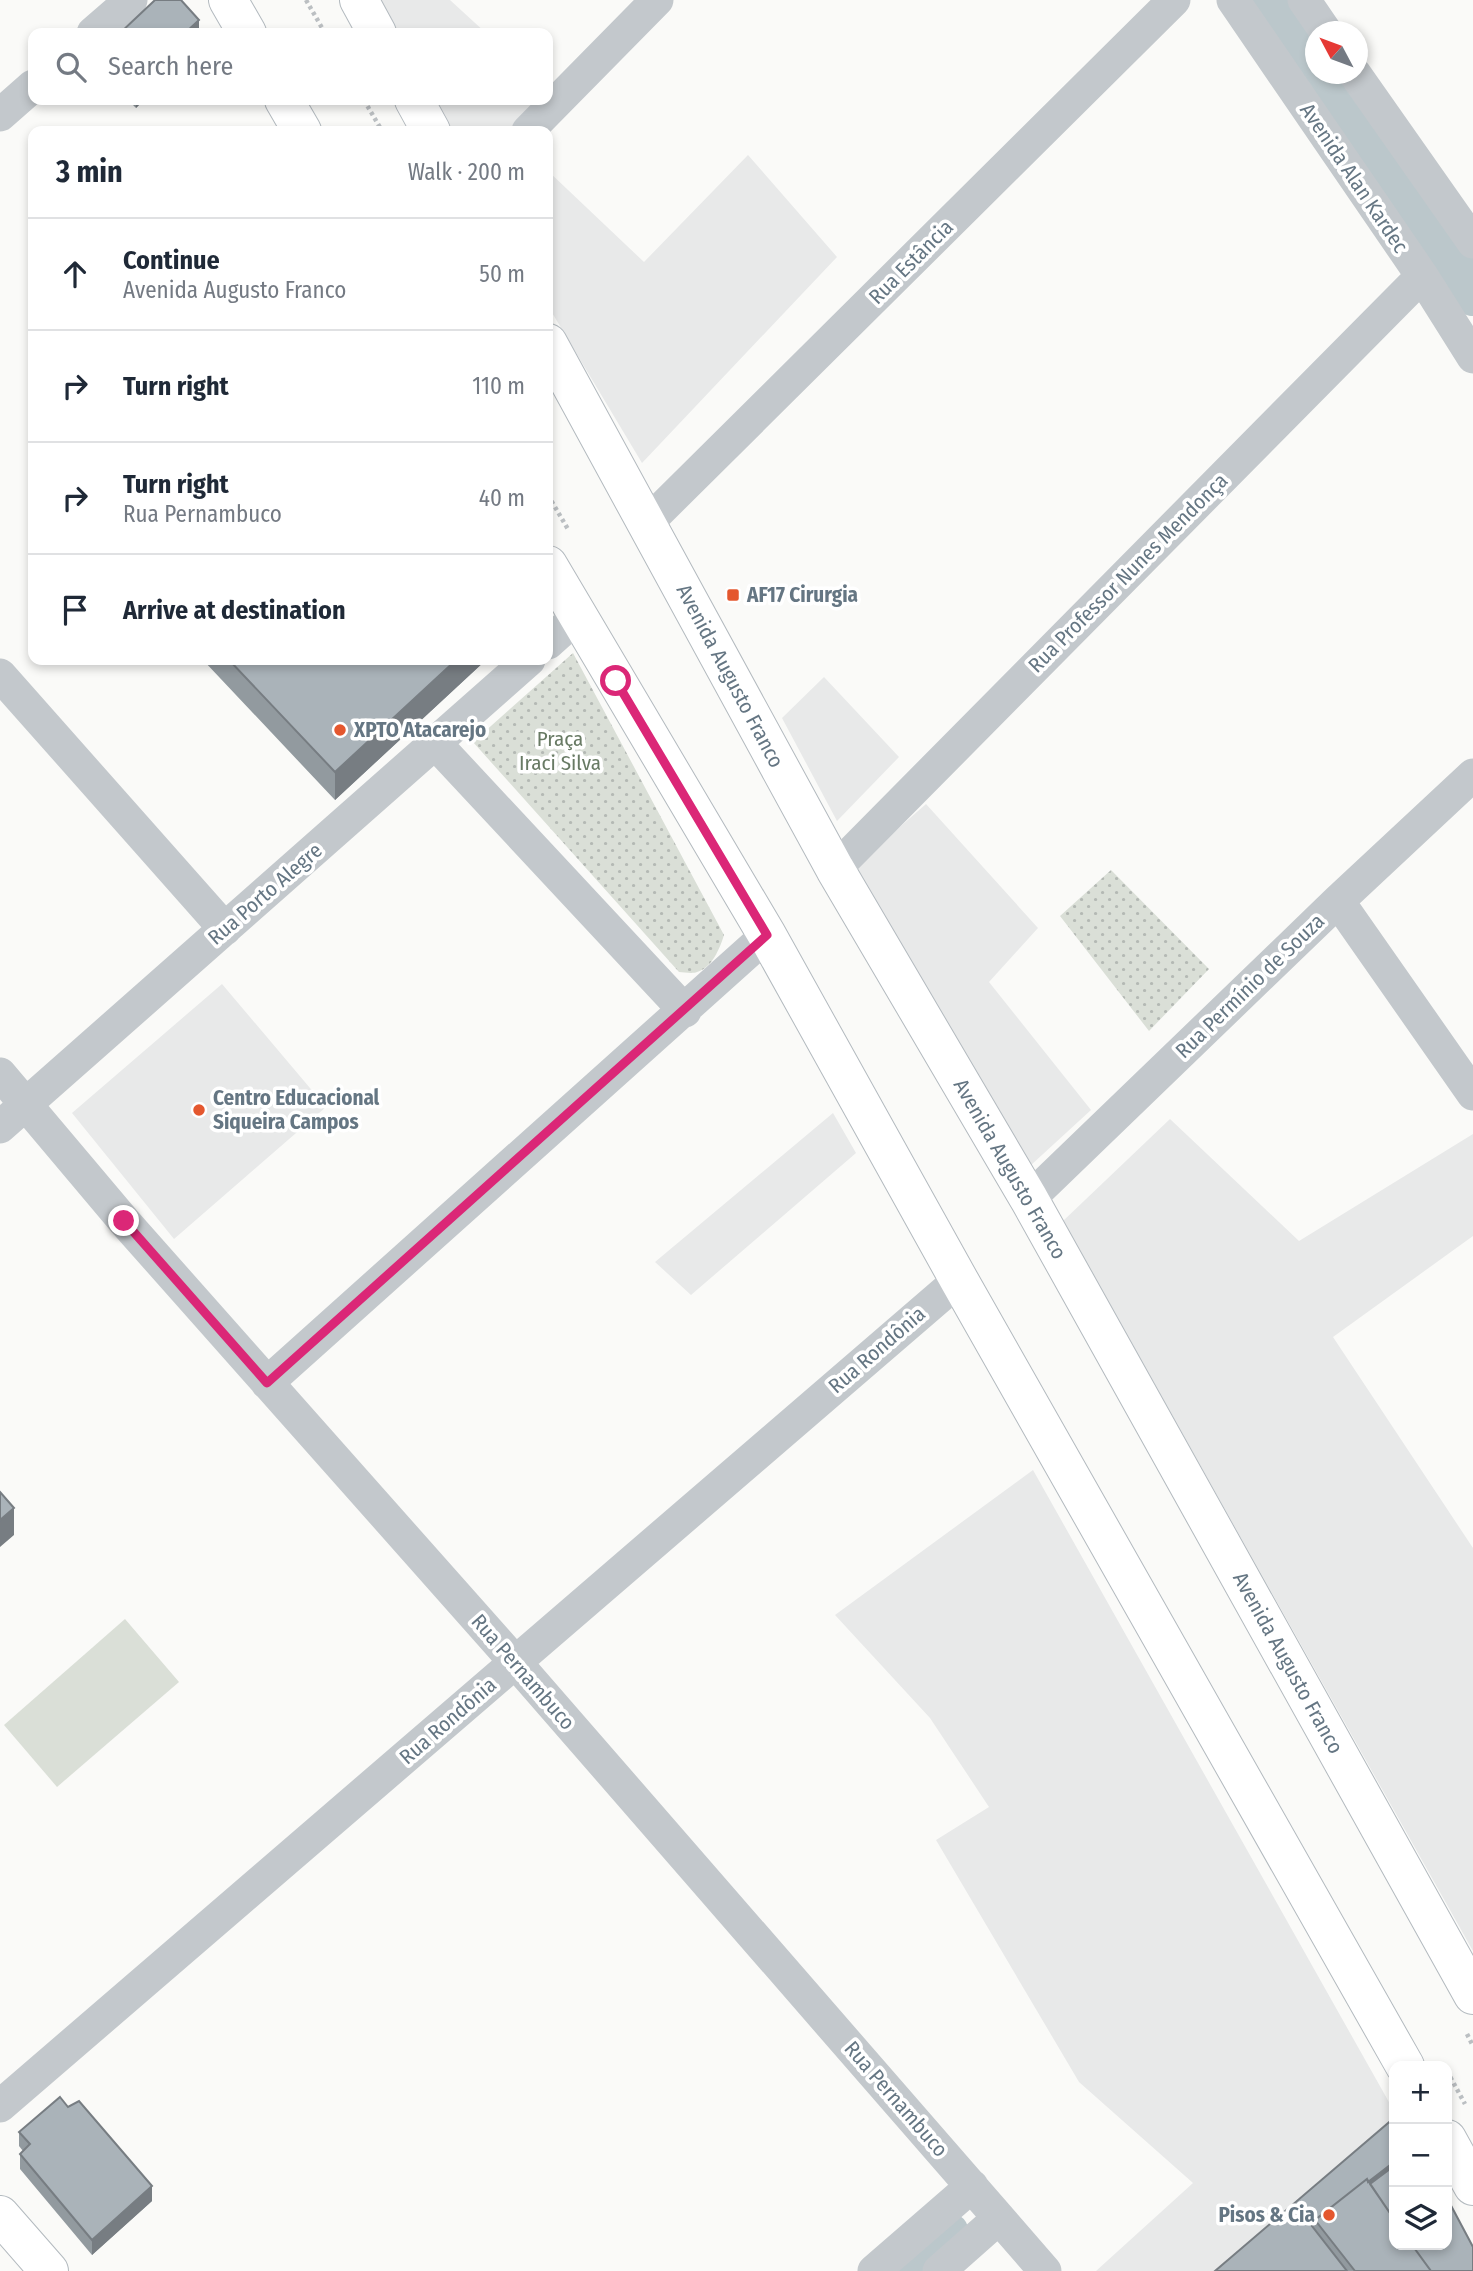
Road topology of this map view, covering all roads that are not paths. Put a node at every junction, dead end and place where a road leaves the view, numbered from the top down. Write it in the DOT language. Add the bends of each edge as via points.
graph roads {
  1 [pos="131,0"];
  2 [pos="228,0"];
  3 [pos="359,0"];
  4 [pos="657,0"];
  5 [pos="1174,0"];
  6 [pos="1233,0"];
  7 [pos="1304,0"];
  8 [pos="1318,21"];
  9 [pos="99,28"];
  10 [pos="244,28"];
  11 [pos="374,28"];
  12 [pos="1362,84"];
  13 [pos="28,90"];
  14 [pos="288,105"];
  15 [pos="417,105"];
  16 [pos="0,115"];
  17 [pos="299,126"];
  18 [pos="428,126"];
  19 [pos="533,126"];
  20 [pos="1473,242"];
  21 [pos="1422,276"];
  22 [pos="553,352"];
  23 [pos="1473,357"];
  24 [pos="647,523"];
  25 [pos="553,574"];
  26 [pos="577,617"];
  27 [pos="553,639"];
  28 [pos="523,665"];
  29 [pos="0,675"];
  30 [pos="436,744"];
  31 [pos="1473,775"];
  32 [pos="835,869"];
  33 [pos="1338,901"];
  34 [pos="225,929"];
  35 [pos="767,935"];
  36 [pos="685,1011"];
  37 [pos="0,1074"];
  38 [pos="1473,1094"];
  39 [pos="27,1104"];
  40 [pos="0,1127"];
  41 [pos="1029,1199"];
  42 [pos="958,1280"];
  43 [pos="267,1383"];
  44 [pos="516,1663"];
  45 [pos="1473,1995"];
  46 [pos="1402,2061"];
  47 [pos="0,2106"];
  48 [pos="1457,2124"];
  49 [pos="972,2186"];
  50 [pos="1473,2186"];
  51 [pos="0,2215"];
  52 [pos="999,2218"];
  53 [pos="49,2271"];
  54 [pos="874,2271"];
  55 [pos="939,2271"];
  56 [pos="1045,2271"];
  1 -- 9 [label="street"];
  2 -- 10 [label="main road"];
  3 -- 11 [label="main road"];
  4 -- 19 [label="street"];
  5 -- 24 [label="street, Rua Estância"];
  6 -- 21 [label="street, Avenida Alan Kardec"];
  7 -- 8 [label="street"];
  12 -- 20 [label="street"];
  13 -- 16 [label="street"];
  14 -- 17 [label="main road"];
  15 -- 18 [label="main road"];
  21 -- 23 [label="street, Avenida Alan Kardec"];
  21 -- 32 [label="street, Rua Professor Nunes Mendonça"];
  22 -- 24 [label="main road, Avenida Augusto Franco"];
  24 -- 32 [label="main road, Avenida Augusto Franco"];
  25 -- 26 [label="main road"];
  26 -- 27 [label="street"];
  26 -- 35 [label="main road"];
  28 -- 30 [label="street, Rua Porto Alegre"];
  29 -- 34 [label="street"];
  30 -- 34 [label="street, Rua Porto Alegre"];
  30 -- 36 [label="street"];
  31 -- 33 [label="street, Rua Permínio de Souza"];
  32 -- 41 [label="main road, Avenida Augusto Franco"];
  33 -- 38 [label="street"];
  33 -- 41 [label="street, Rua Permínio de Souza"];
  34 -- 39 [label="street, Rua Porto Alegre"];
  35 -- 36 [label="street"];
  35 -- 42 [label="main road"];
  36 -- 43 [label="street"];
  37 -- 39 [label="street, Rua Pernambuco"];
  39 -- 40 [label="street, Rua Porto Alegre"];
  39 -- 43 [label="street, Rua Pernambuco"];
  41 -- 45 [label="main road, Avenida Augusto Franco"];
  42 -- 44 [label="street, Rua Rondônia"];
  42 -- 46 [label="main road"];
  43 -- 44 [label="street, Rua Pernambuco"];
  44 -- 47 [label="street, Rua Rondônia"];
  44 -- 49 [label="street, Rua Pernambuco"];
  48 -- 50 [label="main road"];
  49 -- 52 [label="street, Rua Pernambuco"];
  49 -- 54 [label="street"];
  51 -- 53 [label="main road"];
  52 -- 55 [label="street"];
  52 -- 56 [label="street, Rua Pernambuco"];
}
